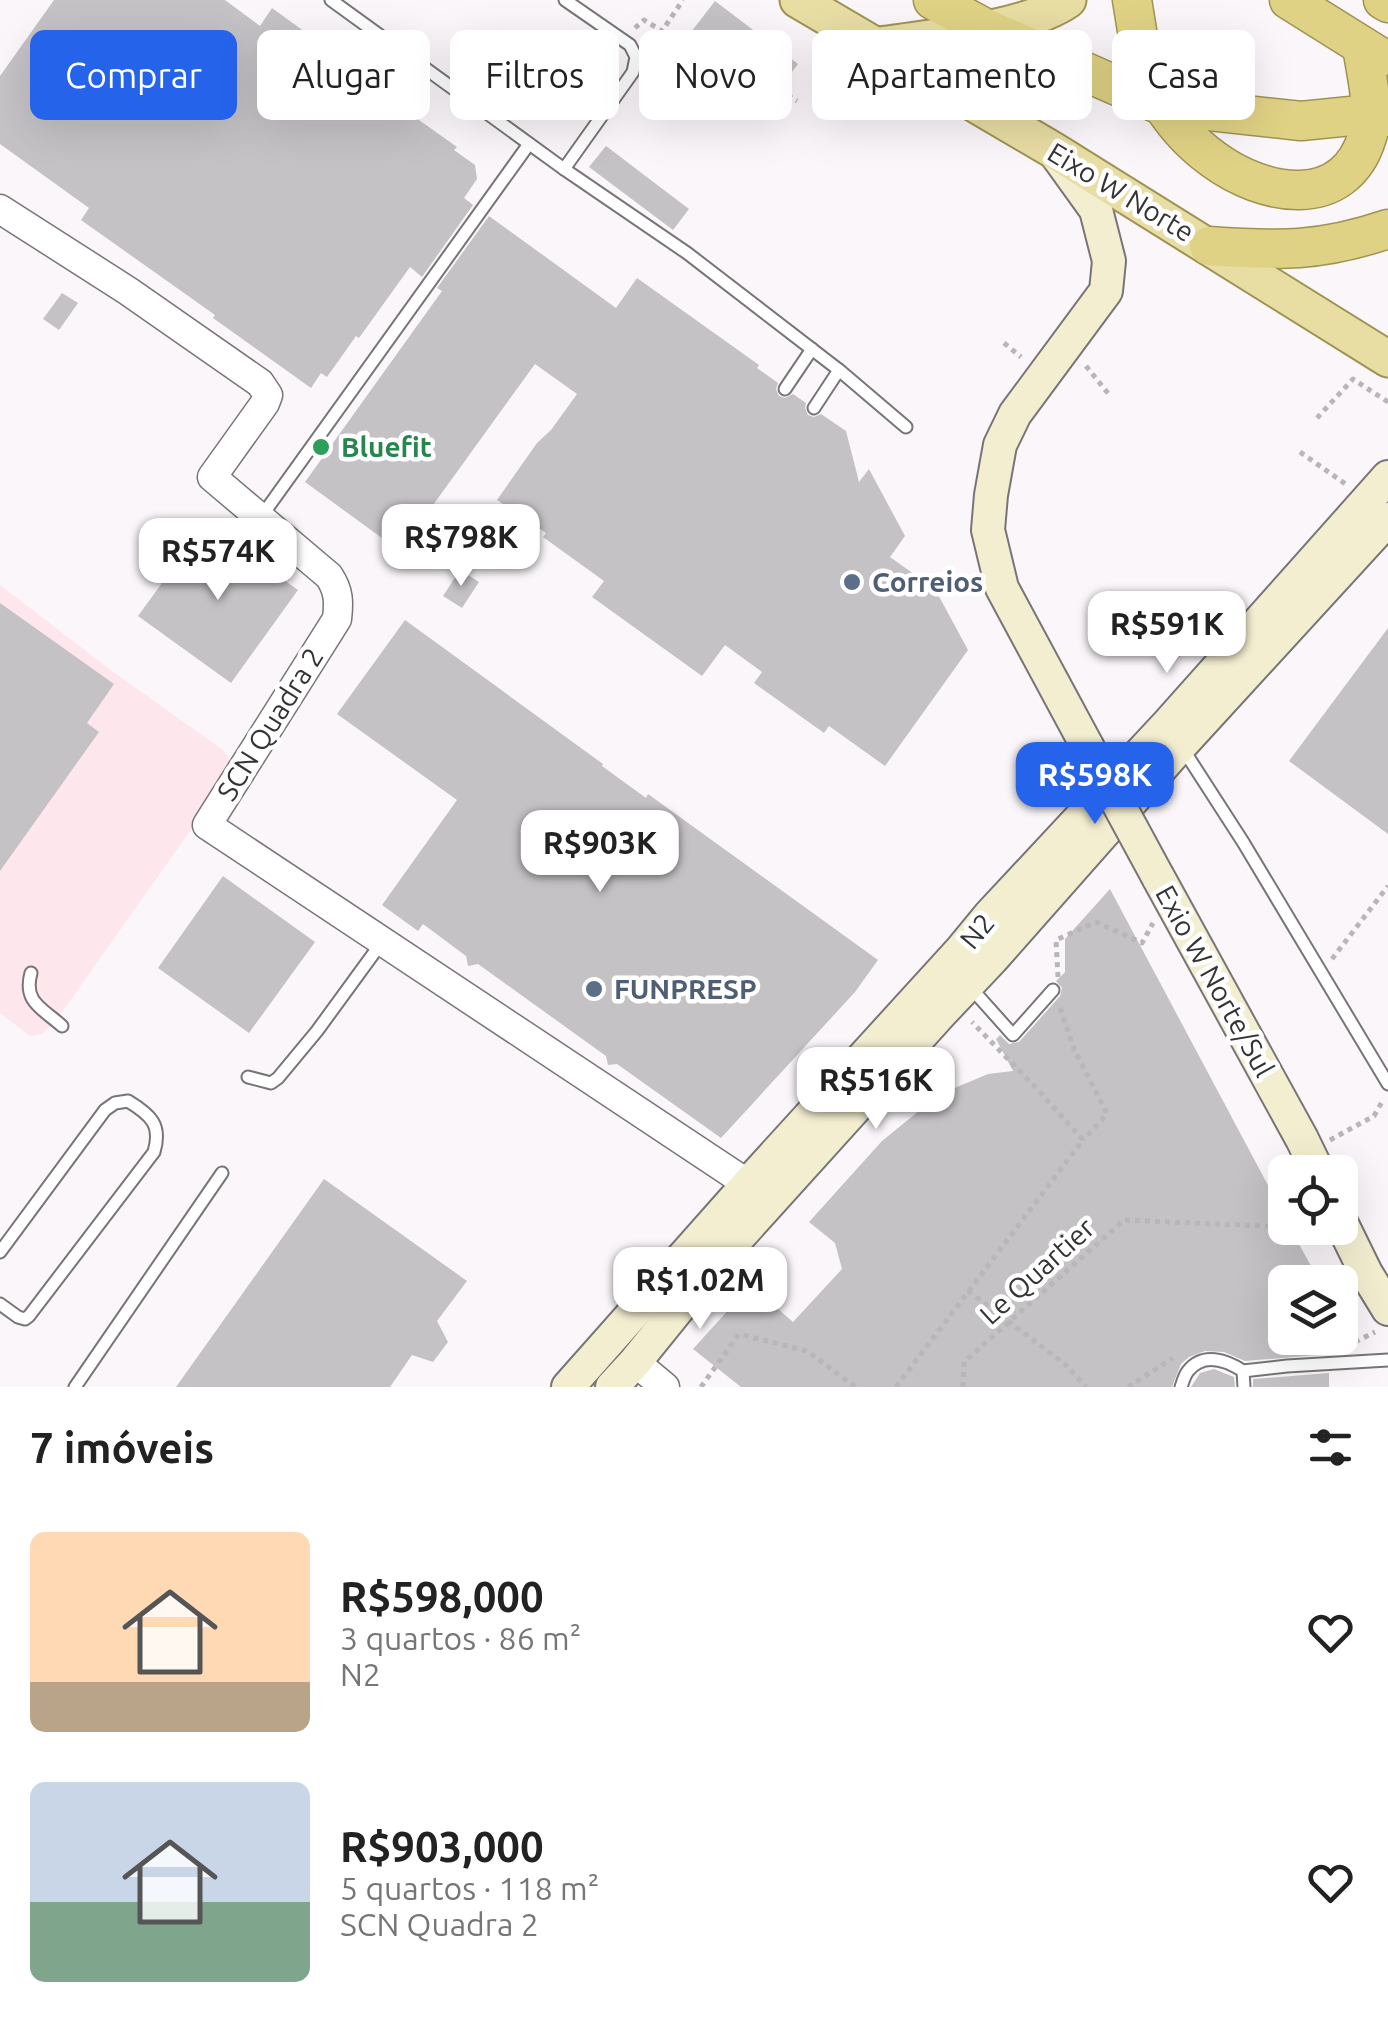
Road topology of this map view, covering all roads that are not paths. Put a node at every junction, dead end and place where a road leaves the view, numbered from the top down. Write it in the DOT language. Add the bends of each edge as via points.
graph roads {
  1 [pos="331,0"];
  2 [pos="565,0"];
  3 [pos="798,0"];
  4 [pos="934,0"];
  5 [pos="1068,0"];
  6 [pos="1132,0"];
  7 [pos="1289,0"];
  8 [pos="985,28"];
  9 [pos="848,30"];
  10 [pos="973,30"];
  11 [pos="1137,30"];
  12 [pos="1375,54"];
  13 [pos="1112,84"];
  14 [pos="1379,115"];
  15 [pos="1255,117"];
  16 [pos="1001,120"];
  17 [pos="1173,120"];
  18 [pos="529,144"];
  19 [pos="1052,150"];
  20 [pos="564,169"];
  21 [pos="0,209"];
  22 [pos="1388,229"];
  23 [pos="1209,246"];
  24 [pos="812,350"];
  25 [pos="1388,359"];
  26 [pos="839,370"];
  27 [pos="785,389"];
  28 [pos="814,408"];
  29 [pos="906,427"];
  30 [pos="1388,478"];
  31 [pos="261,517"];
  32 [pos="1388,519"];
  33 [pos="1174,734"];
  34 [pos="382,942"];
  35 [pos="974,962"];
  36 [pos="30,973"];
  37 [pos="1054,990"];
  38 [pos="62,1026"];
  39 [pos="248,1077"];
  40 [pos="1388,1088"];
  41 [pos="830,1138"];
  42 [pos="1321,1155"];
  43 [pos="222,1173"];
  44 [pos="748,1184"];
  45 [pos="0,1252"];
  46 [pos="715,1263"];
  47 [pos="671,1271"];
  48 [pos="1358,1289"];
  49 [pos="0,1304"];
  50 [pos="1382,1321"];
  51 [pos="1388,1360"];
  52 [pos="636,1362"];
  53 [pos="1243,1372"];
  54 [pos="75,1387"];
  55 [pos="568,1387"];
  56 [pos="586,1387"];
  57 [pos="612,1387"];
  58 [pos="666,1387"];
  59 [pos="1181,1387"];
  60 [pos="1244,1387"];
  1 -- 18 [label="lane"];
  2 -- 20 [label="lane" via="630,46 636,64"];
  3 -- 9 [label="main road, Eixo W Norte"];
  4 -- 8 [label="highway"];
  5 -- 8 [label="main road"];
  6 -- 11 [label="highway"];
  7 -- 12 [label="highway"];
  8 -- 10 [label="main road"];
  8 -- 13 [label="highway"];
  12 -- 14 [label="highway"];
  14 -- 15 [label="highway" via="1301,122"];
  14 -- 17 [label="highway" via="1348,171 1304,191 1250,180 1215,161"];
  16 -- 19 [label="main road, Eixo W Norte"];
  18 -- 20 [label="lane"];
  18 -- 31 [label="lane"];
  19 -- 23 [label="main road, Eixo W Norte"];
  19 -- 42 [label="main road, Exio W Norte/Sul, bridge" via="1096,210 1109,261 1106,291 1015,414 1000,446 988,530 1002,588 1302,1139"];
  20 -- 24 [label="lane"];
  21 -- 31 [label="street, SCN Quadra 2" via="266,389 265,404 212,476"];
  22 -- 23 [label="highway" via="1316,248"];
  23 -- 25 [label="main road, Eixo W Norte"];
  24 -- 26 [label="lane"];
  24 -- 27 [label="lane"];
  26 -- 28 [label="lane"];
  26 -- 29 [label="lane"];
  30 -- 33 [label="main road, N2"];
  31 -- 34 [label="street, SCN Quadra 2" via="329,576 339,602 337,619 207,825"];
  32 -- 33 [label="main road, N2"];
  33 -- 35 [label="main road, N2"];
  33 -- 35 [label="main road, N2" via="990,915"];
  33 -- 40 [label="lane"];
  34 -- 39 [label="lane" via="278,1078 272,1083"];
  34 -- 44 [label="street, SCN Quadra 2"];
  35 -- 37 [label="lane" via="1012,1035"];
  35 -- 41 [label="main road" via="940,1014"];
  35 -- 44 [label="main road, N2"];
  36 -- 38 [label="lane" via="30,997"];
  41 -- 44 [label="main road" via="771,1179"];
  41 -- 46 [label="main road"];
  43 -- 54 [label="lane"];
  44 -- 46 [label="main road" via="747,1215"];
  44 -- 47 [label="main road, N2"];
  45 -- 49 [label="lane" via="104,1110 128,1101 153,1121 154,1152 29,1316 18,1318"];
  46 -- 52 [label="main road"];
  47 -- 52 [label="main road" via="636,1330"];
  47 -- 55 [label="main road, N2"];
  48 -- 50 [label="main road"];
  51 -- 53 [label="lane"];
  52 -- 56 [label="main road" via="606,1366"];
  52 -- 57 [label="main road"];
  52 -- 58 [label="street"];
  53 -- 59 [label="lane" via="1209,1358 1189,1369"];
  53 -- 60 [label="lane"];
}
